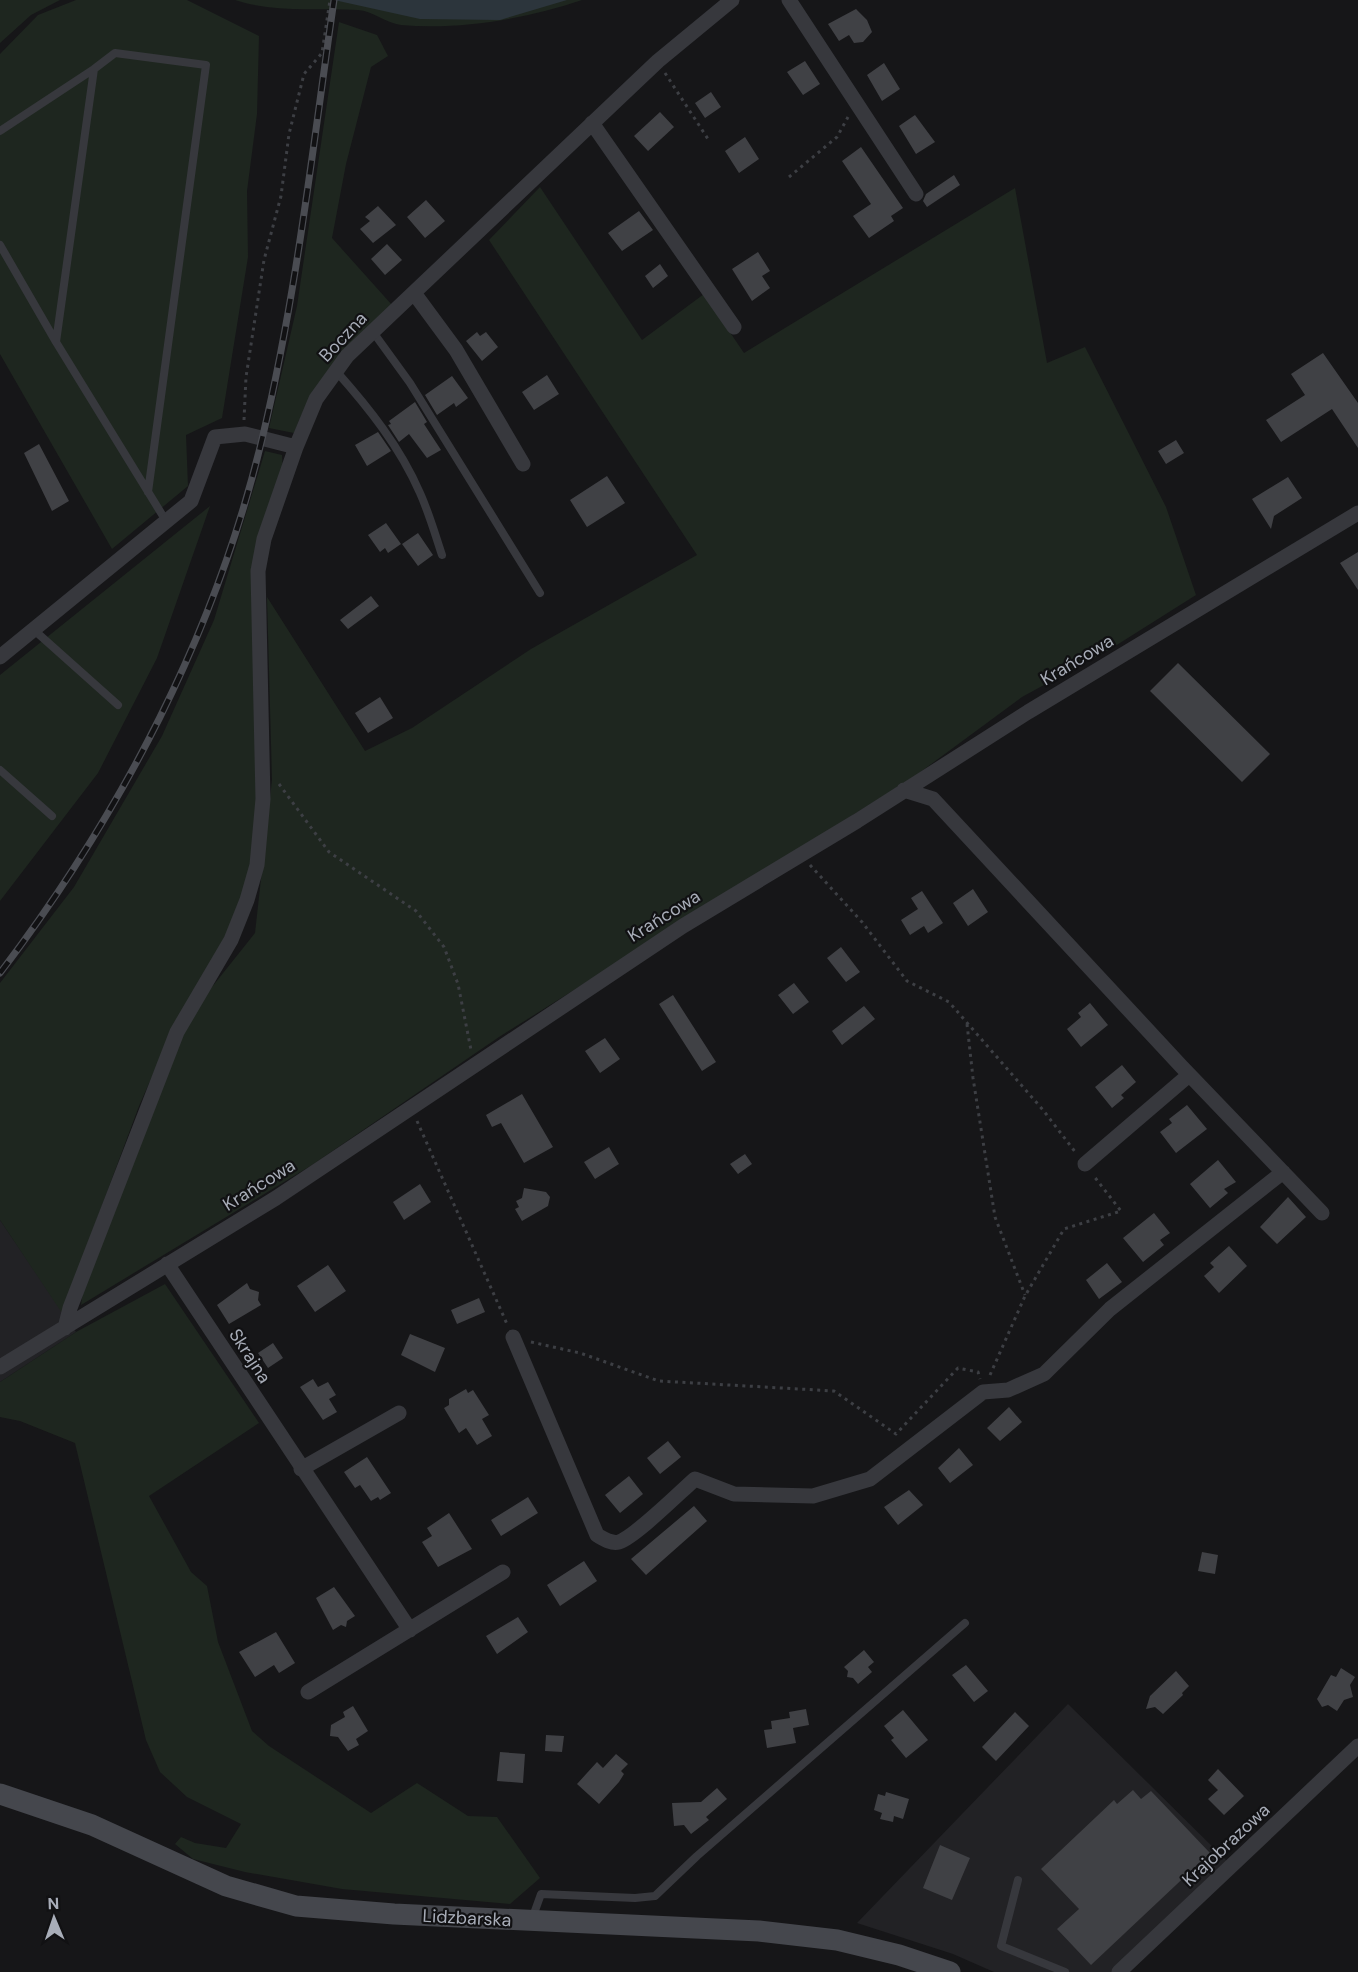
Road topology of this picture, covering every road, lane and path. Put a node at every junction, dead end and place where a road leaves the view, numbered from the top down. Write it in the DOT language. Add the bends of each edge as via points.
graph roads {
  1 [pos="330,0"];
  2 [pos="732,0"];
  3 [pos="789,0"];
  4 [pos="658,61"];
  5 [pos="94,69"];
  6 [pos="854,100"];
  7 [pos="592,123"];
  8 [pos="0,131"];
  9 [pos="708,139"];
  10 [pos="789,177"];
  11 [pos="916,194"];
  12 [pos="0,245"];
  13 [pos="414,293"];
  14 [pos="734,327"];
  15 [pos="372,332"];
  16 [pos="56,342"];
  17 [pos="336,370"];
  18 [pos="245,434"];
  19 [pos="296,447"];
  20 [pos="524,464"];
  21 [pos="148,492"];
  22 [pos="1358,513"];
  23 [pos="166,521"];
  24 [pos="442,555"];
  25 [pos="540,593"];
  26 [pos="34,630"];
  27 [pos="0,657"];
  28 [pos="118,705"];
  29 [pos="263,762"];
  30 [pos="0,770"];
  31 [pos="904,790"];
  32 [pos="52,816"];
  33 [pos="801,855"];
  34 [pos="967,1022"];
  35 [pos="475,1063"];
  36 [pos="1189,1075"];
  37 [pos="410,1107"];
  38 [pos="1085,1164"];
  39 [pos="1283,1172"];
  40 [pos="1322,1212"];
  41 [pos="167,1264"];
  42 [pos="1025,1296"];
  43 [pos="65,1329"];
  44 [pos="513,1337"];
  45 [pos="0,1367"];
  46 [pos="983,1392"];
  47 [pos="399,1413"];
  48 [pos="302,1469"];
  49 [pos="503,1572"];
  50 [pos="965,1623"];
  51 [pos="410,1630"];
  52 [pos="308,1692"];
  53 [pos="1358,1746"];
  54 [pos="0,1794"];
  55 [pos="1018,1880"];
  56 [pos="531,1921"];
  57 [pos="950,1972"];
  58 [pos="1065,1972"];
  59 [pos="1119,1972"];
  1 -- 18 [label="path" via="322,53 304,74 289,134 281,196 264,260 246,377"];
  2 -- 4 [label="street, Boczna"];
  3 -- 6 [label="street"];
  4 -- 7 [label="street, Boczna"];
  4 -- 9 [label="path"];
  5 -- 8 [label="lane"];
  5 -- 16 [label="lane"];
  5 -- 21 [label="lane" via="115,53 206,65"];
  6 -- 10 [label="path" via="837,137"];
  6 -- 11 [label="street"];
  7 -- 13 [label="street, Boczna"];
  7 -- 14 [label="street"];
  12 -- 16 [label="lane"];
  13 -- 15 [label="street, Boczna"];
  13 -- 20 [label="street" via="456,350"];
  15 -- 17 [label="street, Boczna"];
  15 -- 25 [label="lane" via="410,383"];
  16 -- 21 [label="lane"];
  17 -- 19 [label="street, Boczna" via="316,399"];
  17 -- 24 [label="lane" via="370,409 402,456 421,494"];
  18 -- 19 [label="street"];
  18 -- 23 [label="street" via="215,437 191,501"];
  19 -- 29 [label="street, Boczna" via="264,539 258,571"];
  21 -- 23 [label="lane"];
  22 -- 31 [label="street, Krańcowa"];
  23 -- 26 [label="street"];
  26 -- 27 [label="street"];
  26 -- 28 [label="lane"];
  29 -- 35 [label="path" via="329,852 416,911 444,947 458,984 465,1031"];
  29 -- 43 [label="street, Boczna" via="257,865 248,900 231,940 177,1032"];
  30 -- 32 [label="lane"];
  31 -- 33 [label="street, Krańcowa"];
  31 -- 36 [label="street" via="933,799"];
  33 -- 34 [label="path" via="862,922 907,981 949,1002"];
  33 -- 35 [label="street, Krańcowa" via="683,926"];
  34 -- 38 [label="path"];
  34 -- 42 [label="path" via="995,1216"];
  35 -- 37 [label="street, Krańcowa"];
  36 -- 38 [label="street"];
  36 -- 39 [label="street"];
  37 -- 41 [label="street, Krańcowa" via="276,1198"];
  37 -- 44 [label="path"];
  38 -- 42 [label="path" via="1121,1211 1064,1228"];
  39 -- 40 [label="street"];
  39 -- 46 [label="street" via="1110,1309 1044,1374 1008,1390"];
  41 -- 43 [label="street, Krańcowa"];
  41 -- 48 [label="street, Skrajna"];
  42 -- 46 [label="path"];
  43 -- 45 [label="street, Krańcowa"];
  44 -- 46 [label="path" via="580,1353 659,1382 834,1391 896,1434 958,1368 978,1372"];
  44 -- 46 [label="street" via="597,1535 609,1542 618,1542 631,1534 695,1479 734,1494 813,1496 870,1479"];
  47 -- 48 [label="street"];
  48 -- 51 [label="street, Skrajna"];
  49 -- 51 [label="street"];
  50 -- 56 [label="lane" via="655,1896 542,1894"];
  51 -- 52 [label="street"];
  53 -- 59 [label="street, Krajobrazowa"];
  54 -- 56 [label="main road, Lidzbarska" via="92,1825 226,1886 296,1906"];
  55 -- 58 [label="lane" via="1001,1946"];
  56 -- 57 [label="main road, Lidzbarska" via="799,1935 899,1955"];
}
